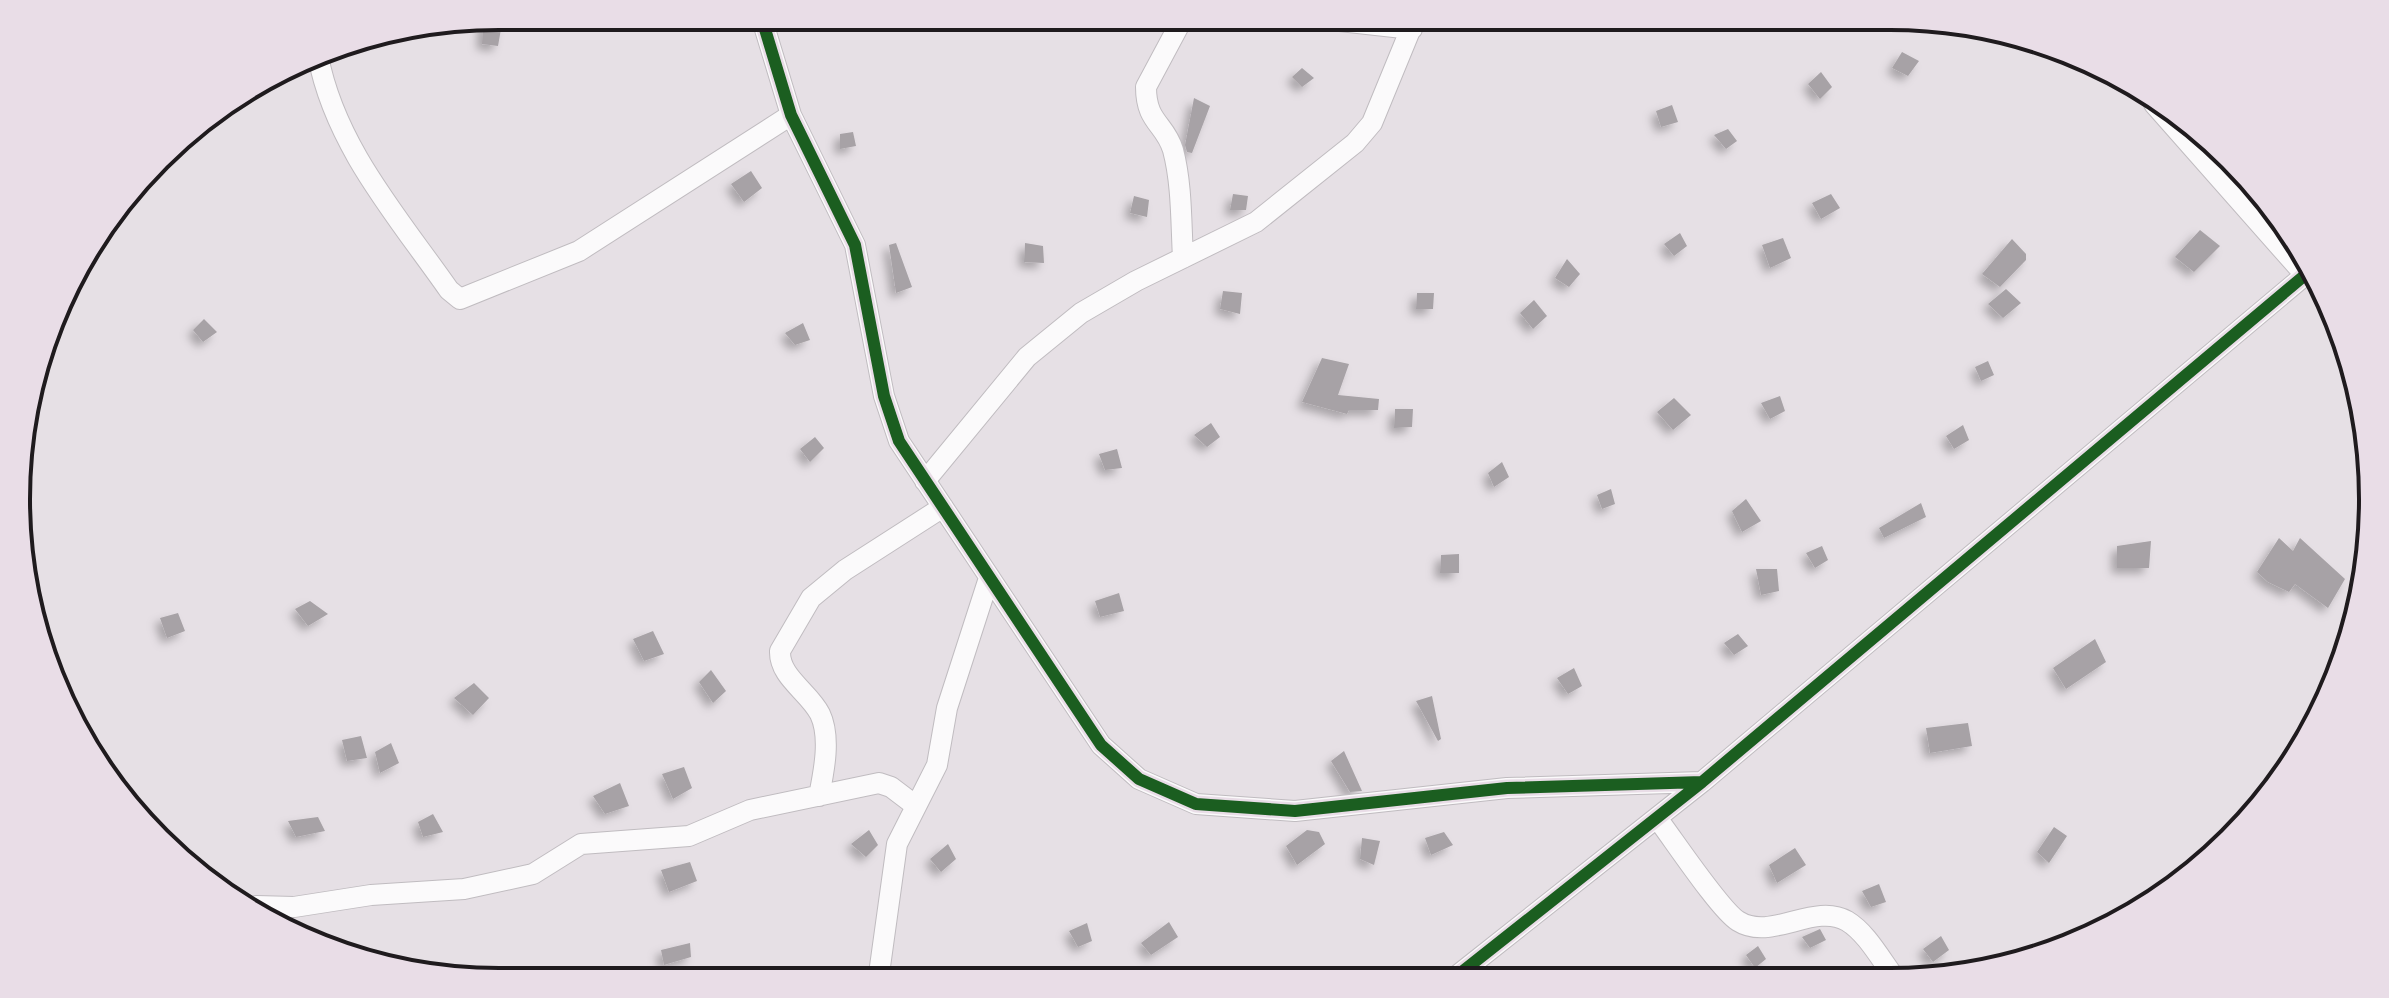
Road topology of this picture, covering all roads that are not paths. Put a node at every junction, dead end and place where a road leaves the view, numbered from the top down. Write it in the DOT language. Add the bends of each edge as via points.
graph roads {
  1 [pos="765,30"];
  2 [pos="1177,30"];
  3 [pos="1411,30"];
  4 [pos="321,66"];
  5 [pos="791,115"];
  6 [pos="2173,125"];
  7 [pos="2287,250"];
  8 [pos="1183,258"];
  9 [pos="2303,277"];
  10 [pos="925,481"];
  11 [pos="943,507"];
  12 [pos="989,578"];
  13 [pos="1702,782"];
  14 [pos="819,796"];
  15 [pos="916,806"];
  16 [pos="1657,818"];
  17 [pos="269,908"];
  18 [pos="880,968"];
  19 [pos="1467,968"];
  20 [pos="1888,968"];
  1 -- 5 [label="street"];
  2 -- 8 [label="street" via="1146,87 1146,99 1148,113 1172,147"];
  3 -- 8 [label="street" via="1372,123 1355,143 1256,222"];
  4 -- 5 [label="street" via="345,138 460,299 579,251"];
  5 -- 10 [label="street" via="855,245 884,396 899,441"];
  6 -- 7 [label="street"];
  8 -- 10 [label="street" via="1081,313 1027,357"];
  9 -- 13 [label="street"];
  10 -- 11 [label="street"];
  11 -- 12 [label="street"];
  11 -- 14 [label="street" via="811,598 780,651 784,668 820,714 825,754"];
  12 -- 13 [label="street" via="1101,745 1139,779 1196,804 1295,811 1507,788"];
  12 -- 15 [label="street" via="947,708 937,765"];
  13 -- 16 [label="street"];
  14 -- 15 [label="street" via="885,783"];
  14 -- 17 [label="street" via="750,810 689,836 581,844 547,867 464,889"];
  15 -- 18 [label="street" via="897,844"];
  16 -- 19 [label="street"];
  16 -- 20 [label="street" via="1735,919 1762,927 1823,917 1848,921"];
}
